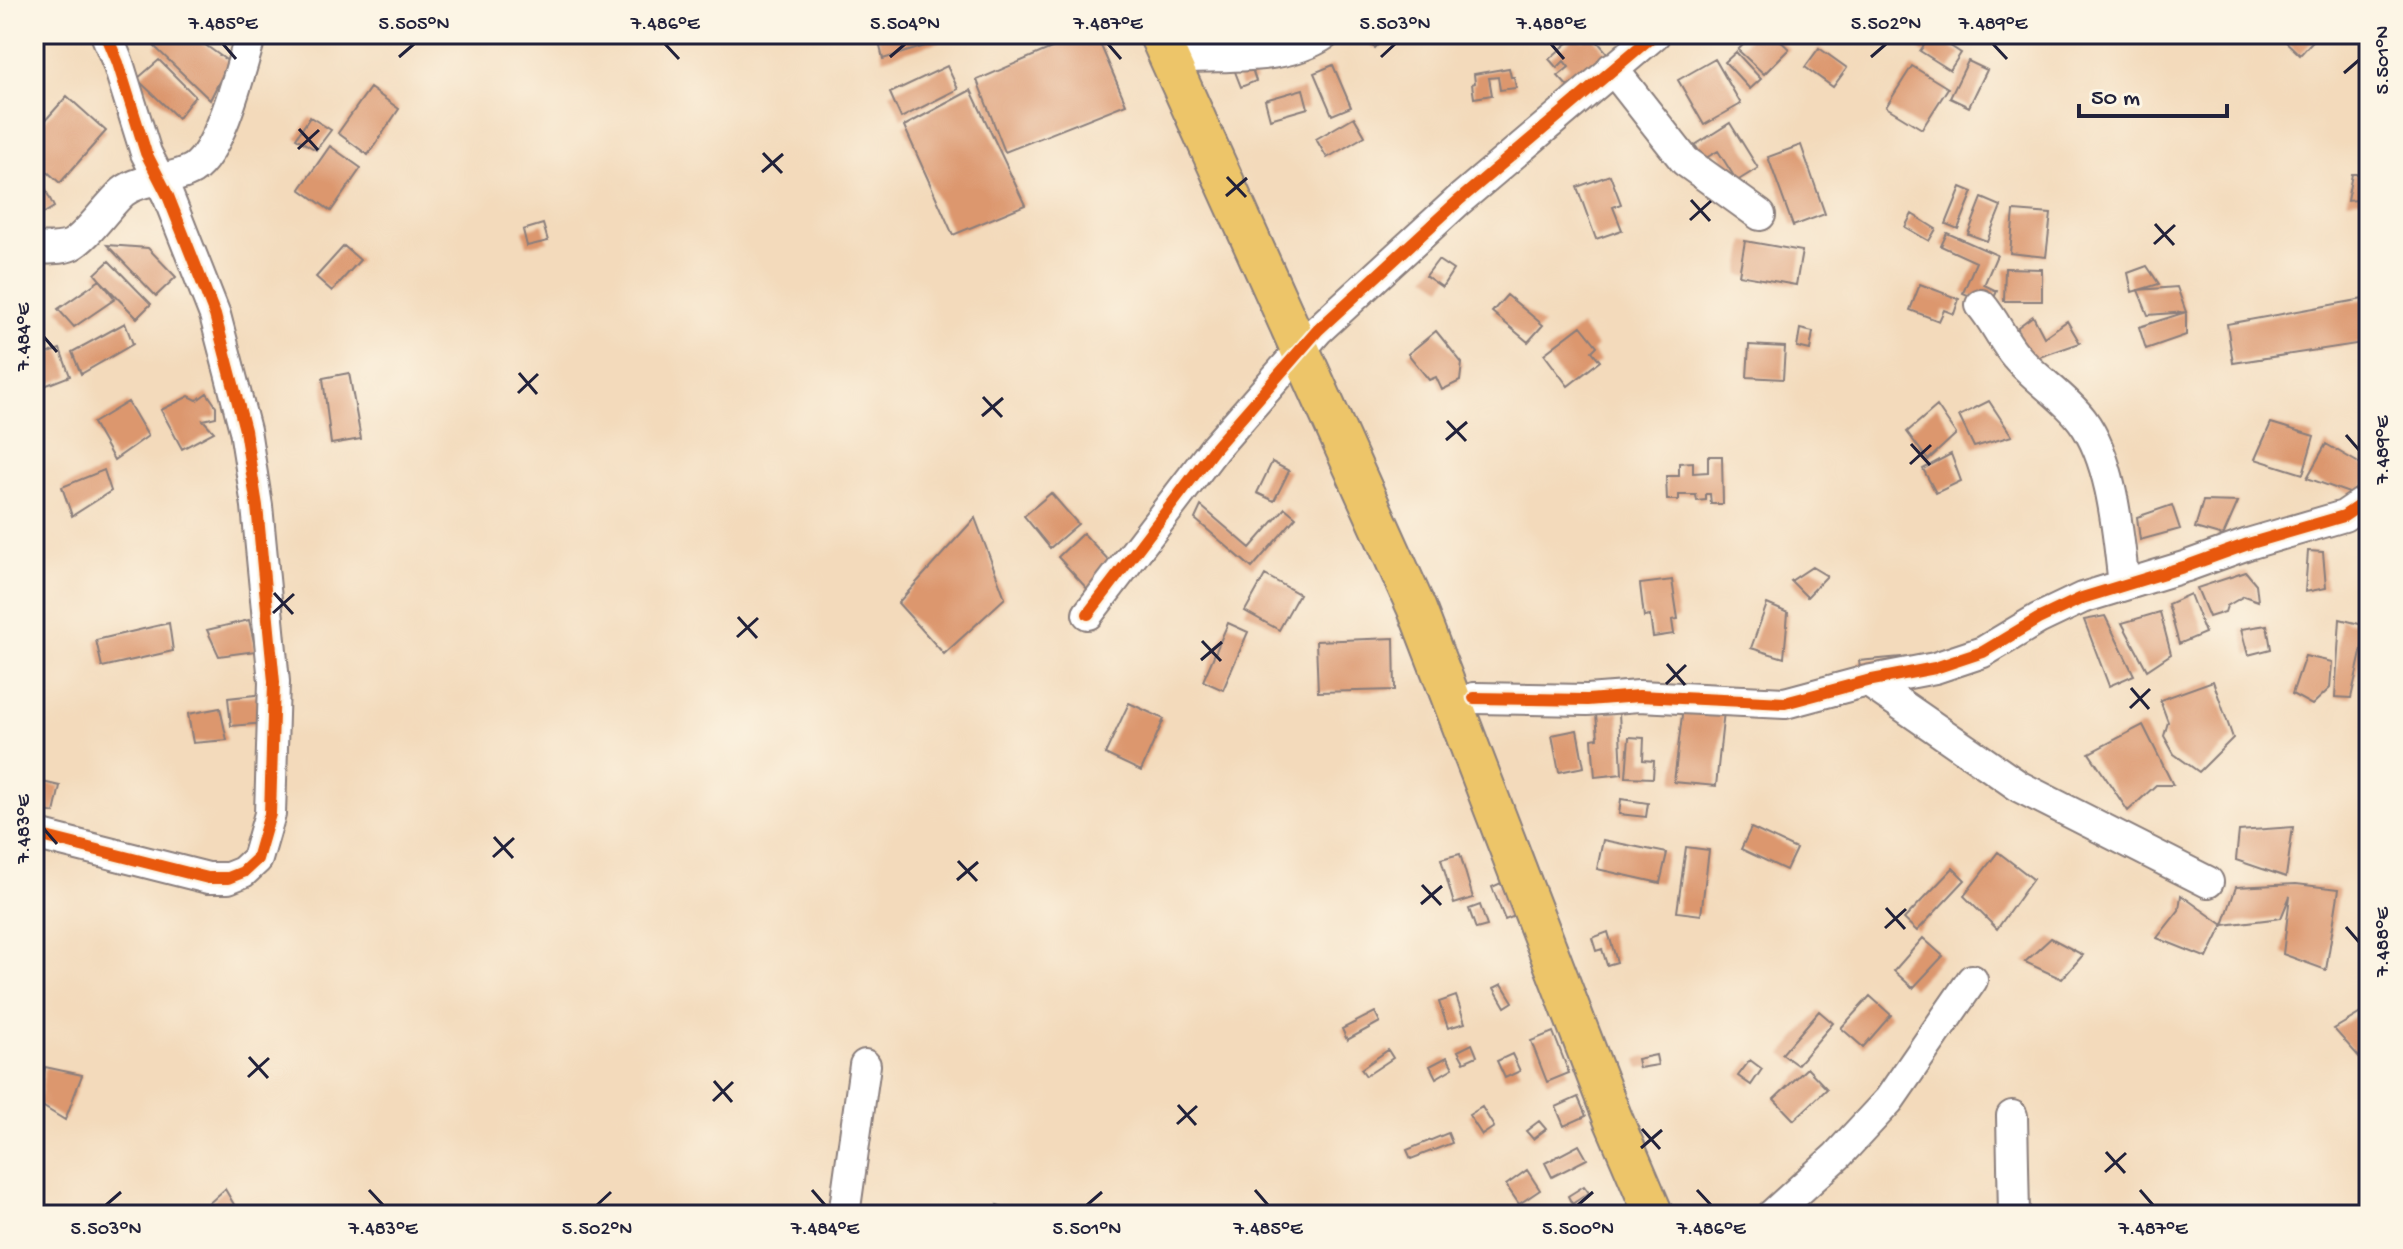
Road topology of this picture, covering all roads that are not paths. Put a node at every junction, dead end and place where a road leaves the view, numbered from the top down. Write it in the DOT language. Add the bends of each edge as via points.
graph roads {
  1 [pos="106,34"];
  2 [pos="251,34"];
  3 [pos="1158,34"];
  4 [pos="1325,34"];
  5 [pos="1655,34"];
  6 [pos="1188,46"];
  7 [pos="1612,68"];
  8 [pos="161,181"];
  9 [pos="1760,215"];
  10 [pos="34,248"];
  11 [pos="1981,305"];
  12 [pos="1309,339"];
  13 [pos="2369,499"];
  14 [pos="2124,585"];
  15 [pos="1088,614"];
  16 [pos="1867,681"];
  17 [pos="1474,698"];
  18 [pos="34,834"];
  19 [pos="2208,882"];
  20 [pos="1972,980"];
  21 [pos="865,1065"];
  22 [pos="1623,1115"];
  23 [pos="2012,1116"];
  24 [pos="844,1215"];
  25 [pos="1654,1215"];
  26 [pos="1678,1215"];
  27 [pos="1772,1215"];
  28 [pos="2014,1215"];
  1 -- 8 [label="street" via="146,153"];
  2 -- 8 [label="street" via="213,146 193,169"];
  3 -- 12 [label="main road"];
  4 -- 6 [label="street" via="1310,44 1266,53"];
  5 -- 7 [label="street"];
  6 -- 12 [label="main road"];
  7 -- 9 [label="street" via="1685,161"];
  7 -- 12 [label="street"];
  8 -- 10 [label="street" via="133,184 71,245"];
  8 -- 18 [label="street" via="215,315 245,430 274,682 270,814 257,859 228,878 208,878"];
  11 -- 14 [label="street" via="2014,355 2093,436 2117,524"];
  12 -- 15 [label="street" via="1214,449"];
  12 -- 17 [label="main road" via="1436,599"];
  12 -- 22 [label="main road"];
  13 -- 14 [label="street" via="2344,516"];
  14 -- 16 [label="street" via="2082,598 1983,652"];
  16 -- 17 [label="street" via="1785,703 1639,696"];
  16 -- 19 [label="street" via="2020,787"];
  17 -- 22 [label="main road"];
  20 -- 27 [label="street" via="1889,1100"];
  21 -- 24 [label="street"];
  22 -- 25 [label="main road"];
  22 -- 26 [label="main road"];
  23 -- 28 [label="street"];
}
